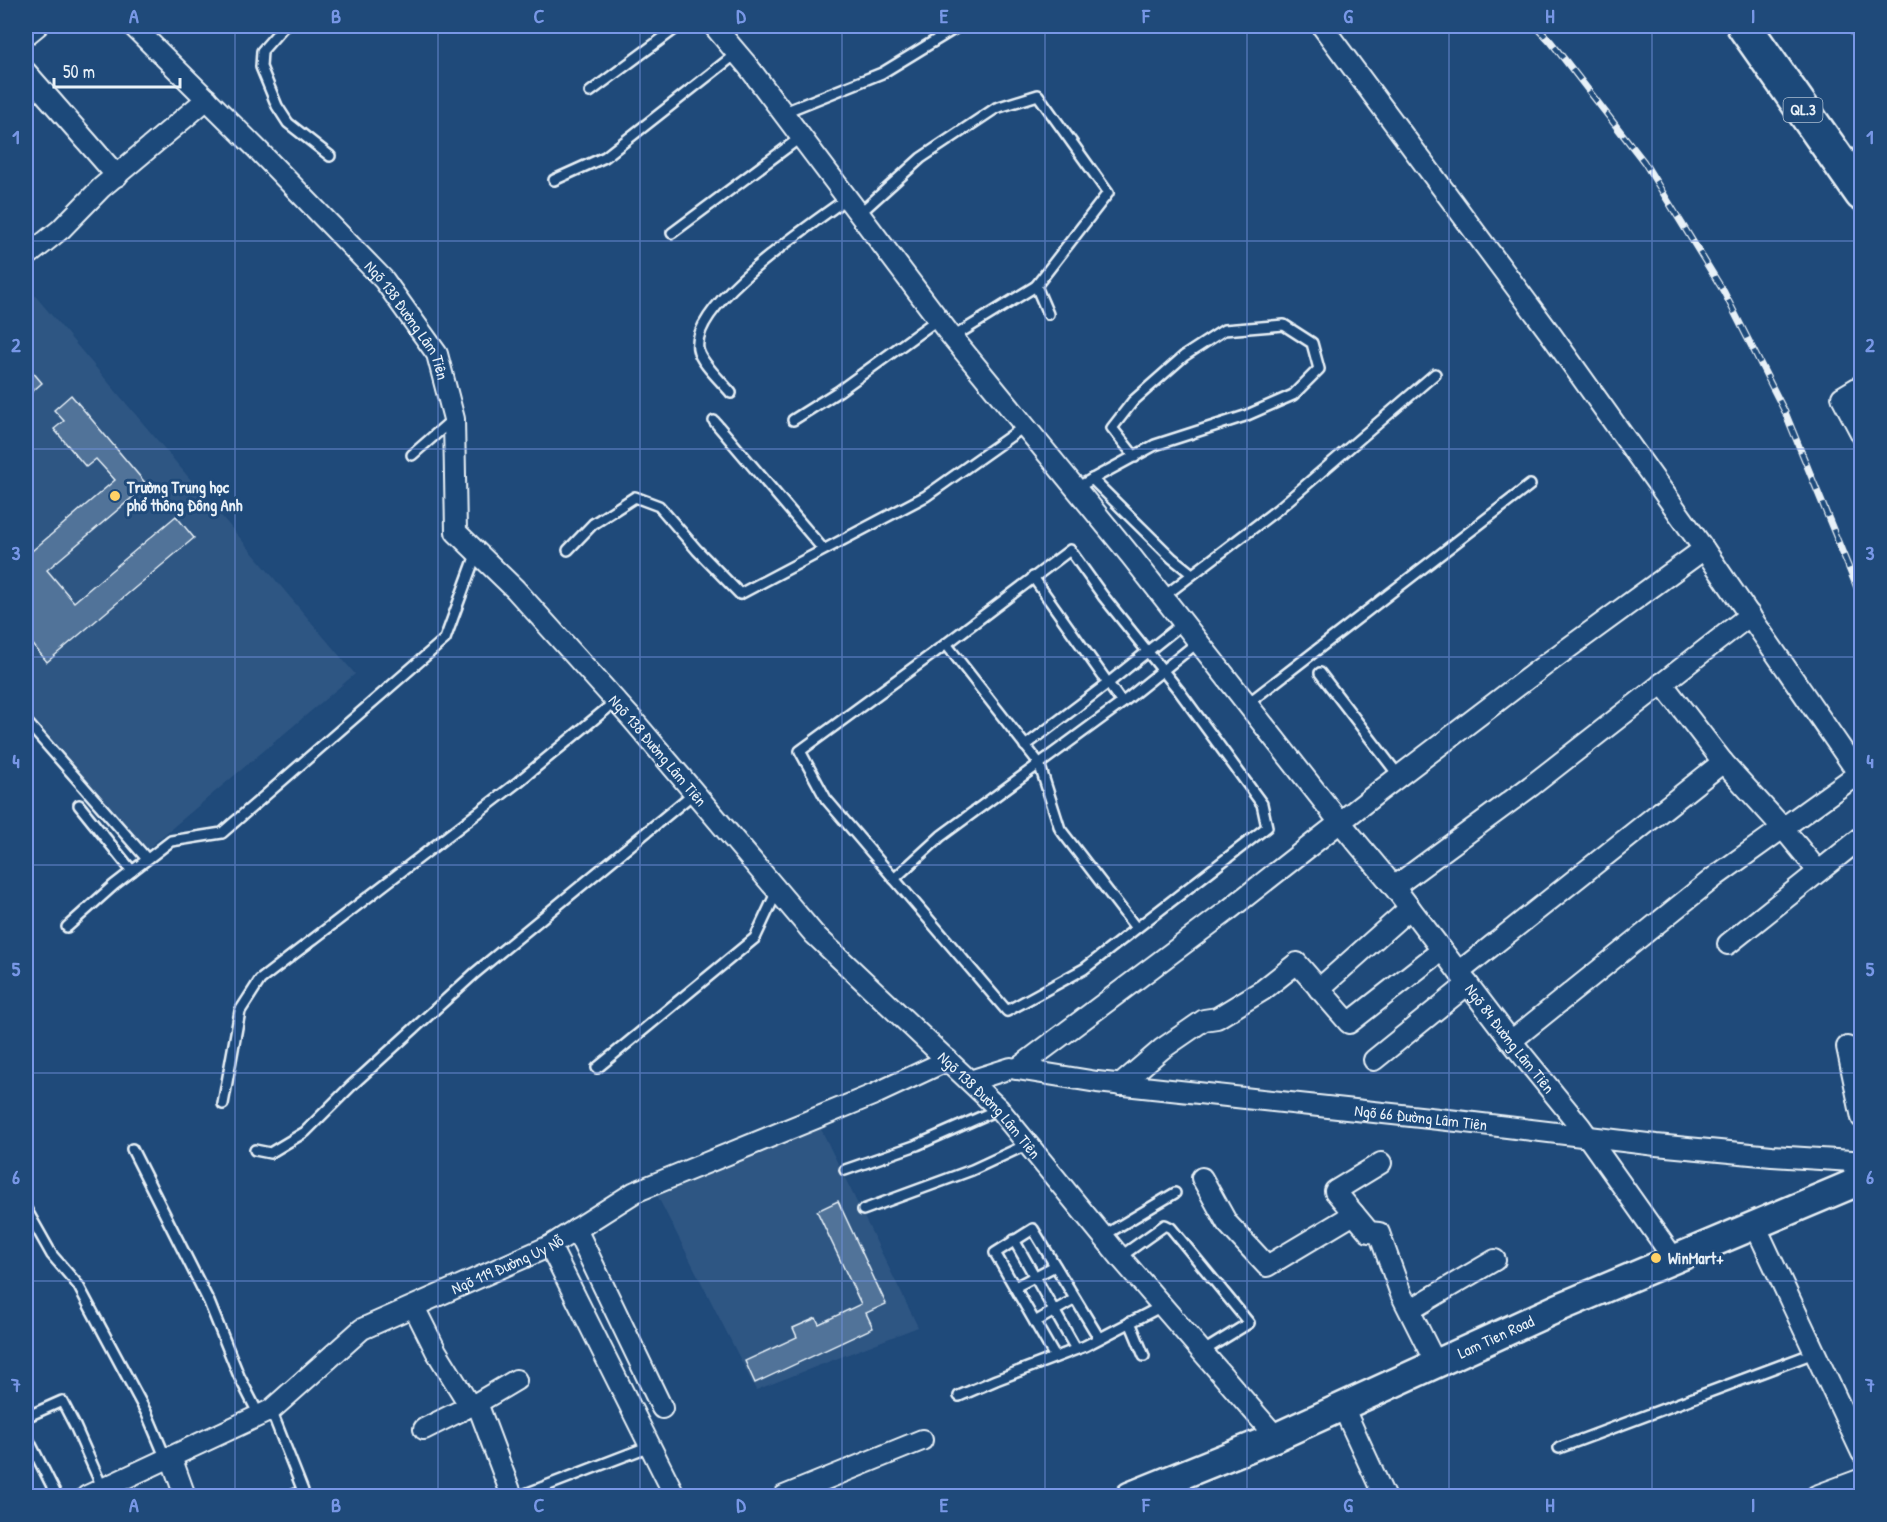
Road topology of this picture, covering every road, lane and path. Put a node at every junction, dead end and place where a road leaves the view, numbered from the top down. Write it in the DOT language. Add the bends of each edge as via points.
graph roads {
  1 [pos="37,26"];
  2 [pos="133,26"];
  3 [pos="284,26"];
  4 [pos="679,26"];
  5 [pos="714,26"];
  6 [pos="959,26"];
  7 [pos="1322,26"];
  8 [pos="1744,26"];
  9 [pos="26,35"];
  10 [pos="737,53"];
  11 [pos="26,72"];
  12 [pos="590,92"];
  13 [pos="207,99"];
  14 [pos="782,113"];
  15 [pos="801,137"];
  16 [pos="330,156"];
  17 [pos="117,176"];
  18 [pos="554,180"];
  19 [pos="1862,194"];
  20 [pos="847,198"];
  21 [pos="859,214"];
  22 [pos="672,233"];
  23 [pos="26,257"];
  24 [pos="1036,286"];
  25 [pos="1048,314"];
  26 [pos="938,319"];
  27 [pos="953,337"];
  28 [pos="1435,374"];
  29 [pos="1862,385"];
  30 [pos="730,393"];
  31 [pos="454,418"];
  32 [pos="793,420"];
  33 [pos="714,421"];
  34 [pos="1025,426"];
  35 [pos="1862,435"];
  36 [pos="412,455"];
  37 [pos="1135,457"];
  38 [pos="1084,484"];
  39 [pos="1530,485"];
  40 [pos="823,549"];
  41 [pos="1704,549"];
  42 [pos="568,550"];
  43 [pos="477,552"];
  44 [pos="1192,574"];
  45 [pos="1033,577"];
  46 [pos="1163,597"];
  47 [pos="1750,615"];
  48 [pos="1183,623"];
  49 [pos="1198,642"];
  50 [pos="946,644"];
  51 [pos="1147,650"];
  52 [pos="1162,670"];
  53 [pos="1320,673"];
  54 [pos="1662,683"];
  55 [pos="1107,684"];
  56 [pos="616,701"];
  57 [pos="1122,703"];
  58 [pos="1247,704"];
  59 [pos="26,721"];
  60 [pos="1025,746"];
  61 [pos="1723,762"];
  62 [pos="1039,763"];
  63 [pos="1399,776"];
  64 [pos="1860,776"];
  65 [pos="694,793"];
  66 [pos="79,805"];
  67 [pos="1340,822"];
  68 [pos="1782,827"];
  69 [pos="1862,837"];
  70 [pos="147,859"];
  71 [pos="132,871"];
  72 [pos="1818,871"];
  73 [pos="894,879"];
  74 [pos="1394,887"];
  75 [pos="777,891"];
  76 [pos="1410,908"];
  77 [pos="67,927"];
  78 [pos="1136,928"];
  79 [pos="1728,944"];
  80 [pos="1442,950"];
  81 [pos="1464,978"];
  82 [pos="1319,989"];
  83 [pos="1510,1041"];
  84 [pos="1847,1047"];
  85 [pos="948,1060"];
  86 [pos="1374,1060"];
  87 [pos="597,1068"];
  88 [pos="1017,1069"];
  89 [pos="970,1081"];
  90 [pos="1120,1085"];
  91 [pos="223,1104"];
  92 [pos="999,1109"];
  93 [pos="1862,1119"];
  94 [pos="1587,1137"];
  95 [pos="1029,1144"];
  96 [pos="132,1149"];
  97 [pos="255,1150"];
  98 [pos="1381,1163"];
  99 [pos="845,1170"];
  100 [pos="1858,1170"];
  101 [pos="1202,1178"];
  102 [pos="1175,1193"];
  103 [pos="26,1209"];
  104 [pos="863,1210"];
  105 [pos="1354,1214"];
  106 [pos="1755,1225"];
  107 [pos="576,1229"];
  108 [pos="1103,1236"];
  109 [pos="1014,1240"];
  110 [pos="550,1246"];
  111 [pos="1120,1257"];
  112 [pos="1674,1259"];
  113 [pos="1495,1260"];
  114 [pos="1055,1266"];
  115 [pos="1035,1277"];
  116 [pos="1015,1287"];
  117 [pos="1075,1299"];
  118 [pos="1162,1306"];
  119 [pos="414,1307"];
  120 [pos="1410,1310"];
  121 [pos="1055,1312"];
  122 [pos="1035,1322"];
  123 [pos="1130,1322"];
  124 [pos="1099,1338"];
  125 [pos="1076,1349"];
  126 [pos="1202,1352"];
  127 [pos="1814,1353"];
  128 [pos="1144,1356"];
  129 [pos="1055,1358"];
  130 [pos="1436,1364"];
  131 [pos="516,1380"];
  132 [pos="959,1396"];
  133 [pos="474,1405"];
  134 [pos="1343,1407"];
  135 [pos="662,1408"];
  136 [pos="265,1413"];
  137 [pos="26,1417"];
  138 [pos="424,1429"];
  139 [pos="26,1435"];
  140 [pos="1276,1437"];
  141 [pos="922,1440"];
  142 [pos="1859,1442"];
  143 [pos="650,1446"];
  144 [pos="1559,1448"];
  145 [pos="168,1458"];
  146 [pos="1862,1479"];
  147 [pos="95,1493"];
  148 [pos="305,1494"];
  149 [pos="57,1497"];
  150 [pos="185,1497"];
  151 [pos="291,1497"];
  152 [pos="512,1497"];
  153 [pos="520,1497"];
  154 [pos="675,1497"];
  155 [pos="784,1497"];
  156 [pos="1130,1497"];
  157 [pos="1384,1497"];
  158 [pos="1816,1497"];
  1 -- 9 [label="street"];
  2 -- 13 [label="street, Ngõ 138 Đường Lâm Tiên"];
  3 -- 16 [label="lane" via="262,51 261,68 288,123"];
  4 -- 12 [label="lane"];
  5 -- 10 [label="street, Ngõ 84 Đường Lâm Tiên"];
  6 -- 14 [label="lane" via="882,73"];
  7 -- 41 [label="street"];
  8 -- 19 [label="highway, QL.3"];
  10 -- 14 [label="street, Ngõ 84 Đường Lâm Tiên"];
  10 -- 18 [label="lane" via="605,157"];
  11 -- 17 [label="street"];
  13 -- 17 [label="street"];
  13 -- 31 [label="street, Ngõ 138 Đường Lâm Tiên" via="384,280 437,354"];
  14 -- 15 [label="street, Ngõ 84 Đường Lâm Tiên"];
  15 -- 20 [label="street, Ngõ 84 Đường Lâm Tiên"];
  15 -- 22 [label="lane"];
  17 -- 23 [label="street"];
  20 -- 21 [label="street, Ngõ 84 Đường Lâm Tiên"];
  20 -- 30 [label="lane" via="738,280 703,327 698,340 700,356"];
  21 -- 24 [label="lane" via="921,158 996,108 1038,95 1108,193"];
  21 -- 26 [label="street, Ngõ 84 Đường Lâm Tiên"];
  24 -- 25 [label="lane"];
  24 -- 27 [label="lane"];
  26 -- 27 [label="street, Ngõ 84 Đường Lâm Tiên"];
  26 -- 32 [label="lane"];
  27 -- 34 [label="street, Ngõ 84 Đường Lâm Tiên"];
  28 -- 44 [label="lane" via="1278,509"];
  29 -- 35 [label="street" via="1842,397"];
  31 -- 36 [label="lane"];
  31 -- 43 [label="street, Ngõ 138 Đường Lâm Tiên" via="456,532"];
  33 -- 40 [label="lane"];
  34 -- 38 [label="street, Ngõ 84 Đường Lâm Tiên"];
  34 -- 40 [label="lane" via="926,496"];
  37 -- 37 [label="lane" via="1293,395 1319,369 1312,343 1284,325 1224,330 1184,356 1132,400 1112,428"];
  37 -- 38 [label="lane"];
  38 -- 44 [label="lane"];
  38 -- 46 [label="street, Ngõ 84 Đường Lâm Tiên"];
  39 -- 58 [label="lane"];
  40 -- 42 [label="lane" via="740,594 659,506 635,497 593,524"];
  41 -- 47 [label="street"];
  41 -- 63 [label="street"];
  43 -- 56 [label="street, Ngõ 138 Đường Lâm Tiên"];
  43 -- 70 [label="lane" via="445,639 222,833 171,841"];
  44 -- 46 [label="lane"];
  45 -- 50 [label="lane"];
  45 -- 51 [label="lane" via="1070,550"];
  45 -- 55 [label="lane"];
  46 -- 48 [label="street, Ngõ 84 Đường Lâm Tiên"];
  47 -- 54 [label="street"];
  47 -- 64 [label="street"];
  48 -- 49 [label="street, Ngõ 84 Đường Lâm Tiên"];
  48 -- 51 [label="lane"];
  49 -- 52 [label="lane"];
  49 -- 58 [label="street, Ngõ 84 Đường Lâm Tiên"];
  50 -- 60 [label="lane"];
  50 -- 73 [label="lane" via="800,752 826,799"];
  51 -- 52 [label="lane"];
  51 -- 55 [label="lane"];
  52 -- 57 [label="lane"];
  52 -- 78 [label="lane" via="1262,804 1267,827"];
  53 -- 63 [label="lane"];
  54 -- 61 [label="street"];
  54 -- 74 [label="street" via="1532,786"];
  55 -- 57 [label="lane"];
  55 -- 60 [label="lane"];
  56 -- 65 [label="street, Ngõ 138 Đường Lâm Tiên"];
  56 -- 91 [label="lane" via="518,782 260,980 240,1011"];
  57 -- 62 [label="lane"];
  58 -- 67 [label="street, Ngõ 84 Đường Lâm Tiên"];
  59 -- 70 [label="lane"];
  60 -- 62 [label="lane"];
  61 -- 68 [label="street"];
  61 -- 81 [label="street"];
  62 -- 73 [label="lane" via="941,836"];
  62 -- 78 [label="lane" via="1060,829"];
  63 -- 67 [label="street"];
  64 -- 68 [label="street"];
  65 -- 75 [label="street, Ngõ 138 Đường Lâm Tiên"];
  65 -- 97 [label="lane" via="475,973 305,1132 270,1153"];
  66 -- 71 [label="lane"];
  67 -- 74 [label="street, Ngõ 84 Đường Lâm Tiên"];
  67 -- 88 [label="street"];
  68 -- 72 [label="street"];
  68 -- 83 [label="street"];
  69 -- 72 [label="street"];
  70 -- 71 [label="lane"];
  71 -- 77 [label="lane"];
  72 -- 79 [label="street"];
  73 -- 78 [label="lane" via="1007,1011 1084,969"];
  74 -- 76 [label="street, Ngõ 84 Đường Lâm Tiên"];
  75 -- 85 [label="street, Ngõ 138 Đường Lâm Tiên" via="814,934"];
  75 -- 87 [label="lane" via="755,938"];
  76 -- 80 [label="street, Ngõ 84 Đường Lâm Tiên"];
  76 -- 82 [label="street"];
  80 -- 81 [label="street, Ngõ 84 Đường Lâm Tiên"];
  80 -- 82 [label="street" via="1349,1023"];
  81 -- 83 [label="street, Ngõ 84 Đường Lâm Tiên"];
  81 -- 86 [label="street"];
  82 -- 90 [label="street" via="1297,963 1263,990 1217,1018 1204,1020"];
  83 -- 94 [label="street, Ngõ 84 Đường Lâm Tiên"];
  84 -- 93 [label="street"];
  85 -- 89 [label="street, Ngõ 138 Đường Lâm Tiên"];
  85 -- 107 [label="street, Ngõ 119 Đường Uy Nỗ" via="635,1192"];
  88 -- 89 [label="street, Ngõ 66 Đường Lâm Tiên"];
  88 -- 90 [label="street, Ngõ 66 Đường Lâm Tiên"];
  89 -- 92 [label="street, Ngõ 138 Đường Lâm Tiên"];
  90 -- 94 [label="street, Ngõ 66 Đường Lâm Tiên"];
  92 -- 95 [label="street, Ngõ 138 Đường Lâm Tiên"];
  92 -- 99 [label="lane"];
  94 -- 100 [label="street, Ngõ 66 Đường Lâm Tiên" via="1772,1156"];
  94 -- 112 [label="street, Ngõ 84 Đường Lâm Tiên"];
  95 -- 104 [label="lane" via="972,1170"];
  95 -- 108 [label="street, Ngõ 138 Đường Lâm Tiên"];
  96 -- 136 [label="lane" via="209,1302 239,1376"];
  98 -- 105 [label="street" via="1335,1191"];
  100 -- 106 [label="street, Lam Tien Road"];
  101 -- 105 [label="street" via="1227,1223 1267,1266"];
  102 -- 108 [label="lane"];
  103 -- 145 [label="lane" via="52,1255 78,1285"];
  105 -- 120 [label="street" via="1369,1232 1379,1233"];
  106 -- 112 [label="street, Lam Tien Road"];
  106 -- 127 [label="street"];
  107 -- 110 [label="street, Ngõ 119 Đường Uy Nỗ"];
  107 -- 135 [label="street"];
  108 -- 111 [label="street, Ngõ 138 Đường Lâm Tiên"];
  109 -- 114 [label="lane" via="1033,1229"];
  109 -- 115 [label="lane"];
  109 -- 116 [label="lane" via="995,1252"];
  110 -- 119 [label="street, Ngõ 119 Đường Uy Nỗ"];
  110 -- 143 [label="street"];
  111 -- 118 [label="street, Ngõ 138 Đường Lâm Tiên"];
  111 -- 126 [label="lane" via="1165,1226 1171,1228 1249,1323"];
  112 -- 130 [label="street, Lam Tien Road"];
  113 -- 120 [label="street"];
  114 -- 115 [label="lane"];
  114 -- 117 [label="lane"];
  115 -- 116 [label="lane"];
  115 -- 121 [label="lane"];
  116 -- 122 [label="lane"];
  117 -- 121 [label="lane"];
  117 -- 124 [label="lane"];
  118 -- 123 [label="lane"];
  118 -- 126 [label="street, Ngõ 138 Đường Lâm Tiên"];
  119 -- 133 [label="street" via="436,1351"];
  119 -- 136 [label="street, Ngõ 119 Đường Uy Nỗ" via="362,1329"];
  120 -- 130 [label="street"];
  121 -- 122 [label="lane"];
  121 -- 125 [label="lane"];
  122 -- 129 [label="lane"];
  123 -- 124 [label="lane"];
  123 -- 128 [label="lane"];
  124 -- 125 [label="lane"];
  125 -- 129 [label="lane"];
  126 -- 140 [label="street, Ngõ 138 Đường Lâm Tiên"];
  127 -- 142 [label="street"];
  127 -- 144 [label="lane"];
  129 -- 132 [label="lane"];
  130 -- 134 [label="street, Lam Tien Road"];
  131 -- 133 [label="street"];
  133 -- 138 [label="street"];
  133 -- 152 [label="street"];
  134 -- 140 [label="street, Lam Tien Road"];
  134 -- 157 [label="street"];
  136 -- 145 [label="street, Ngõ 119 Đường Uy Nỗ"];
  136 -- 148 [label="lane"];
  137 -- 147 [label="lane" via="62,1401 75,1426"];
  139 -- 149 [label="lane"];
  140 -- 156 [label="street, Lam Tien Road"];
  141 -- 155 [label="street"];
  143 -- 153 [label="lane"];
  143 -- 154 [label="street"];
  145 -- 147 [label="street, Ngõ 119 Đường Uy Nỗ"];
  145 -- 150 [label="street"];
  146 -- 158 [label="street"];
  148 -- 151 [label="lane"];
}
